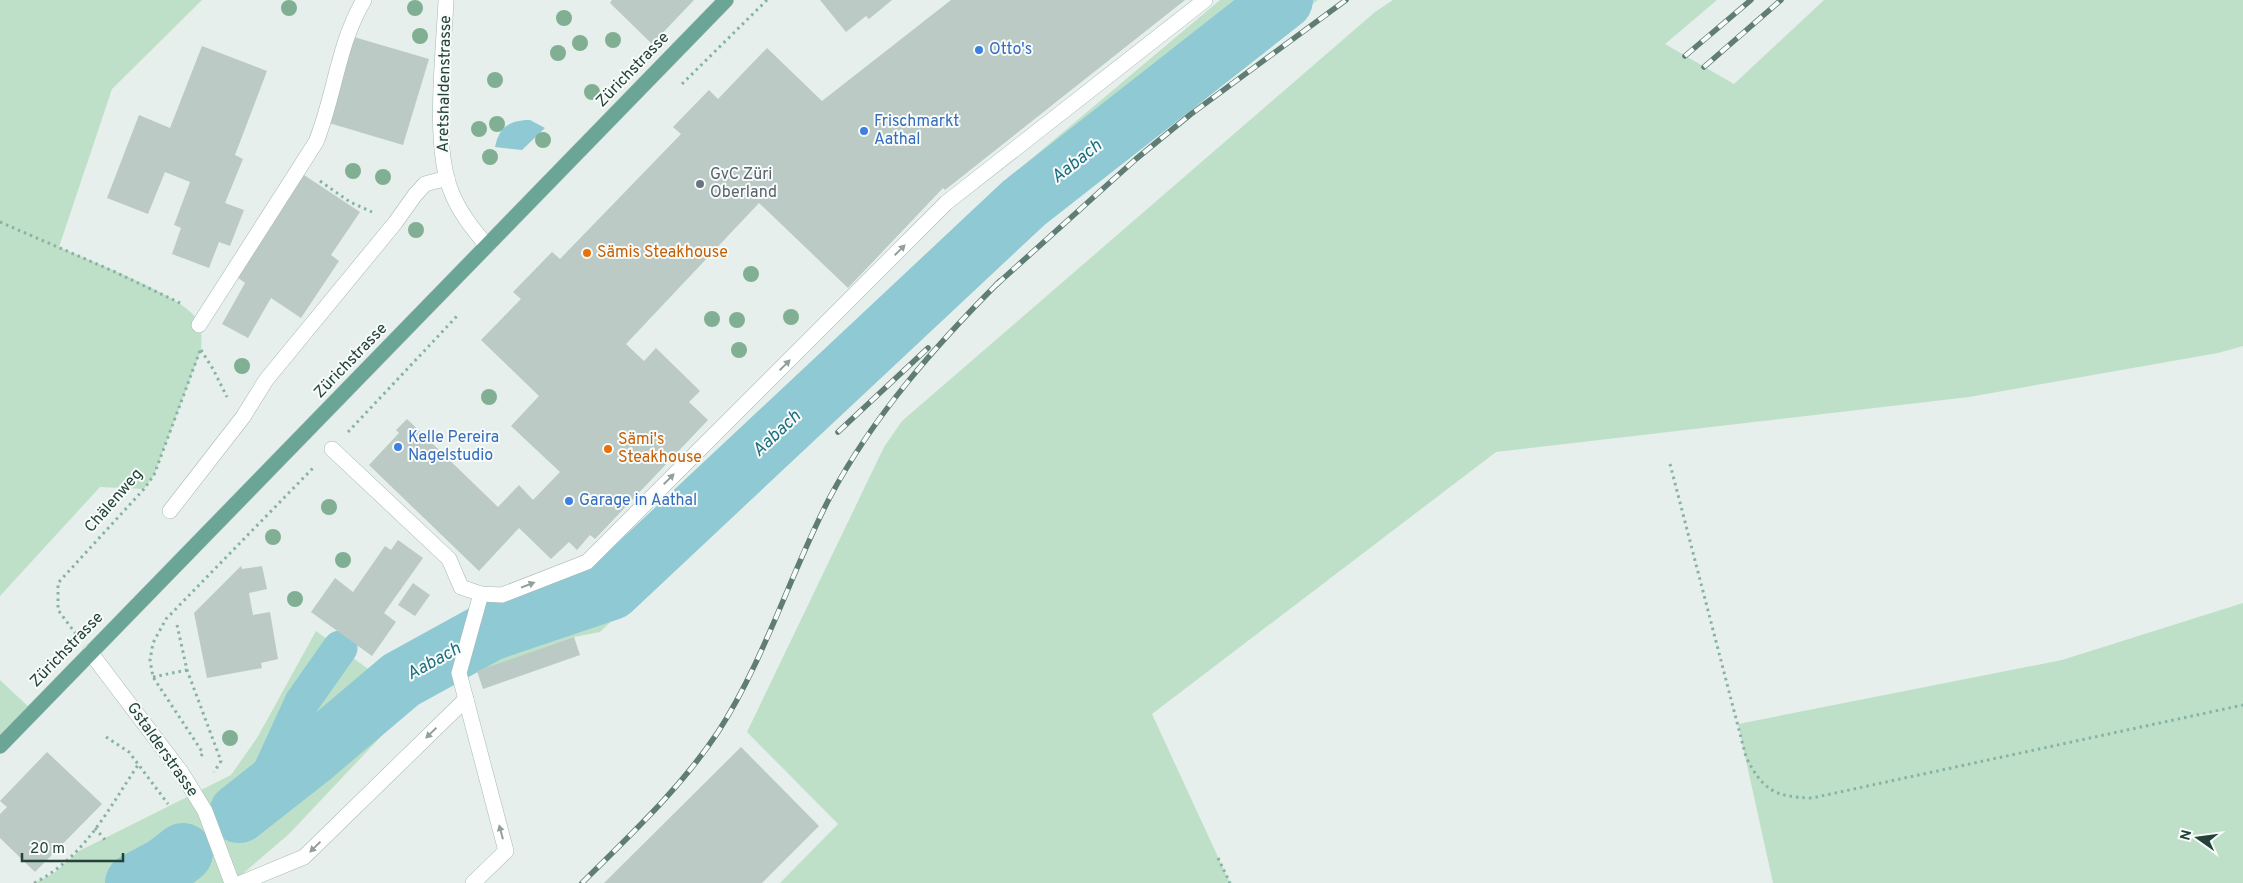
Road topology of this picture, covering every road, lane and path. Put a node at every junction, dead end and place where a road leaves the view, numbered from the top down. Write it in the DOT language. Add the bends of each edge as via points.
graph roads {
  1 [pos="364,0"];
  2 [pos="446,0"];
  3 [pos="726,0"];
  4 [pos="1205,0"];
  5 [pos="302,167"];
  6 [pos="446,178"];
  7 [pos="350,202"];
  8 [pos="0,222"];
  9 [pos="487,246"];
  10 [pos="200,325"];
  11 [pos="229,402"];
  12 [pos="332,449"];
  13 [pos="1670,464"];
  14 [pos="170,511"];
  15 [pos="481,594"];
  16 [pos="177,626"];
  17 [pos="90,652"];
  18 [pos="187,670"];
  19 [pos="153,677"];
  20 [pos="466,700"];
  21 [pos="2243,705"];
  22 [pos="106,737"];
  23 [pos="0,746"];
  24 [pos="203,753"];
  25 [pos="138,765"];
  26 [pos="214,772"];
  27 [pos="174,810"];
  28 [pos="95,828"];
  29 [pos="106,841"];
  30 [pos="1218,858"];
  31 [pos="34,883"];
  32 [pos="232,883"];
  33 [pos="241,883"];
  34 [pos="473,883"];
  35 [pos="1230,883"];
  1 -- 5 [label="street" via="350,29 324,123"];
  2 -- 6 [label="street, Aretshaldenstrasse" via="442,149"];
  3 -- 9 [label="main road, Zürichstrasse"];
  15 -- 4 [label="street, one-way" via="502,595 587,562 946,204"];
  5 -- 7 [label="path"];
  5 -- 10 [label="street"];
  6 -- 9 [label="street, Aretshaldenstrasse" via="459,209"];
  6 -- 14 [label="street" via="425,184 415,195 266,380 243,417"];
  8 -- 10 [label="path" via="174,299 187,308"];
  9 -- 17 [label="main road, Zürichstrasse"];
  11 -- 17 [label="path, Chälenweg" via="201,350 154,475 58,583 58,610"];
  12 -- 15 [label="street" via="449,559 461,586"];
  12 -- 19 [label="path" via="166,619 153,643 150,660"];
  13 -- 21 [label="path" via="1746,757 1758,781 1787,797 1812,798"];
  15 -- 20 [label="street" via="458,673"];
  16 -- 18 [label="path"];
  17 -- 23 [label="main road, Zürichstrasse"];
  17 -- 32 [label="street, Gstalderstrasse" via="161,743 195,794"];
  18 -- 19 [label="path"];
  18 -- 26 [label="path" via="222,761"];
  19 -- 24 [label="path"];
  20 -- 33 [label="street, one-way" via="304,857"];
  34 -- 20 [label="street, one-way" via="506,851"];
  22 -- 25 [label="path" via="129,752"];
  25 -- 27 [label="path"];
  25 -- 28 [label="path"];
  28 -- 29 [label="path"];
  28 -- 31 [label="path" via="79,851 54,873"];
  30 -- 35 [label="path"];
}
